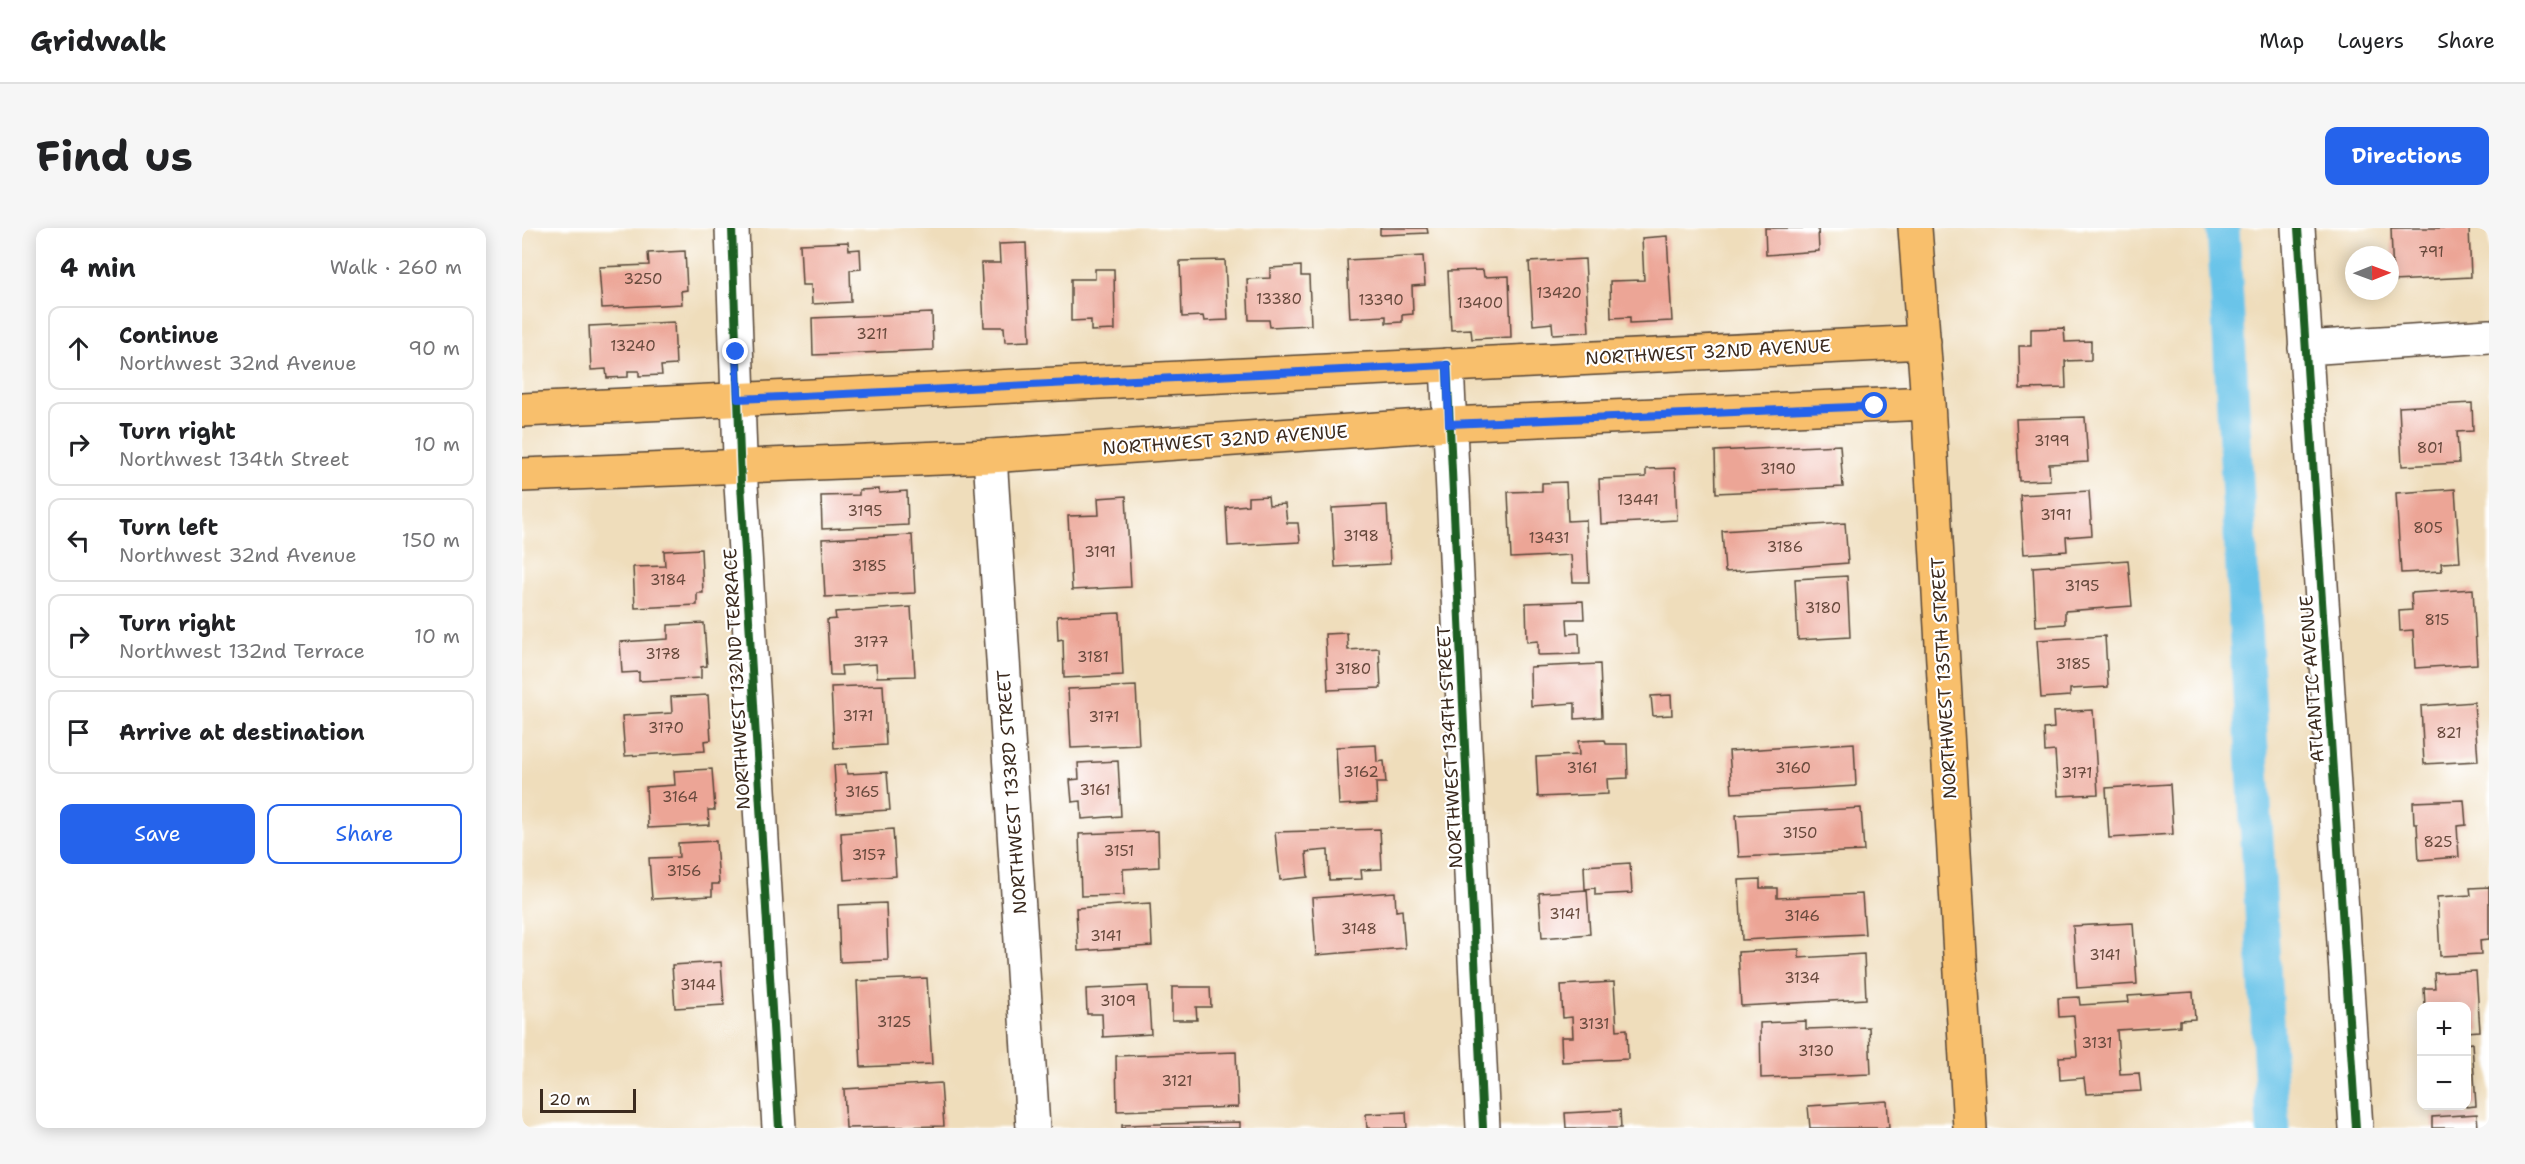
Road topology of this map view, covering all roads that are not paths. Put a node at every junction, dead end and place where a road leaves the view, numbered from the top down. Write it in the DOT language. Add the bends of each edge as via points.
graph roads {
  1 [pos="732,228"];
  2 [pos="1915,228"];
  3 [pos="2298,228"];
  4 [pos="2489,336"];
  5 [pos="1923,342"];
  6 [pos="2305,348"];
  7 [pos="1447,365"];
  8 [pos="738,399"];
  9 [pos="1928,403"];
  10 [pos="522,410"];
  11 [pos="1449,424"];
  12 [pos="990,456"];
  13 [pos="740,467"];
  14 [pos="522,475"];
  15 [pos="779,1128"];
  16 [pos="1033,1128"];
  17 [pos="1483,1128"];
  18 [pos="1970,1128"];
  19 [pos="2356,1128"];
  1 -- 8 [label="street, NORTHWEST 132ND TERRACE"];
  2 -- 5 [label="main road, NORTHWEST 135TH STREET"];
  3 -- 6 [label="street, ATLANTIC AVENUE"];
  4 -- 6 [label="street"];
  5 -- 7 [label="main road, NORTHWEST 32ND AVENUE"];
  5 -- 9 [label="main road, NORTHWEST 135TH STREET"];
  6 -- 19 [label="street, ATLANTIC AVENUE"];
  7 -- 8 [label="main road, NORTHWEST 32ND AVENUE"];
  7 -- 11 [label="street, NORTHWEST 134TH STREET"];
  8 -- 10 [label="main road, NORTHWEST 32ND AVENUE"];
  8 -- 13 [label="street, NORTHWEST 132ND TERRACE"];
  9 -- 11 [label="main road, NORTHWEST 32ND AVENUE"];
  9 -- 18 [label="main road, NORTHWEST 135TH STREET"];
  11 -- 12 [label="main road, NORTHWEST 32ND AVENUE"];
  11 -- 17 [label="street, NORTHWEST 134TH STREET"];
  12 -- 13 [label="main road, NORTHWEST 32ND AVENUE"];
  12 -- 16 [label="street, NORTHWEST 133RD STREET"];
  13 -- 14 [label="main road, NORTHWEST 32ND AVENUE"];
  13 -- 15 [label="street, NORTHWEST 132ND TERRACE"];
}
